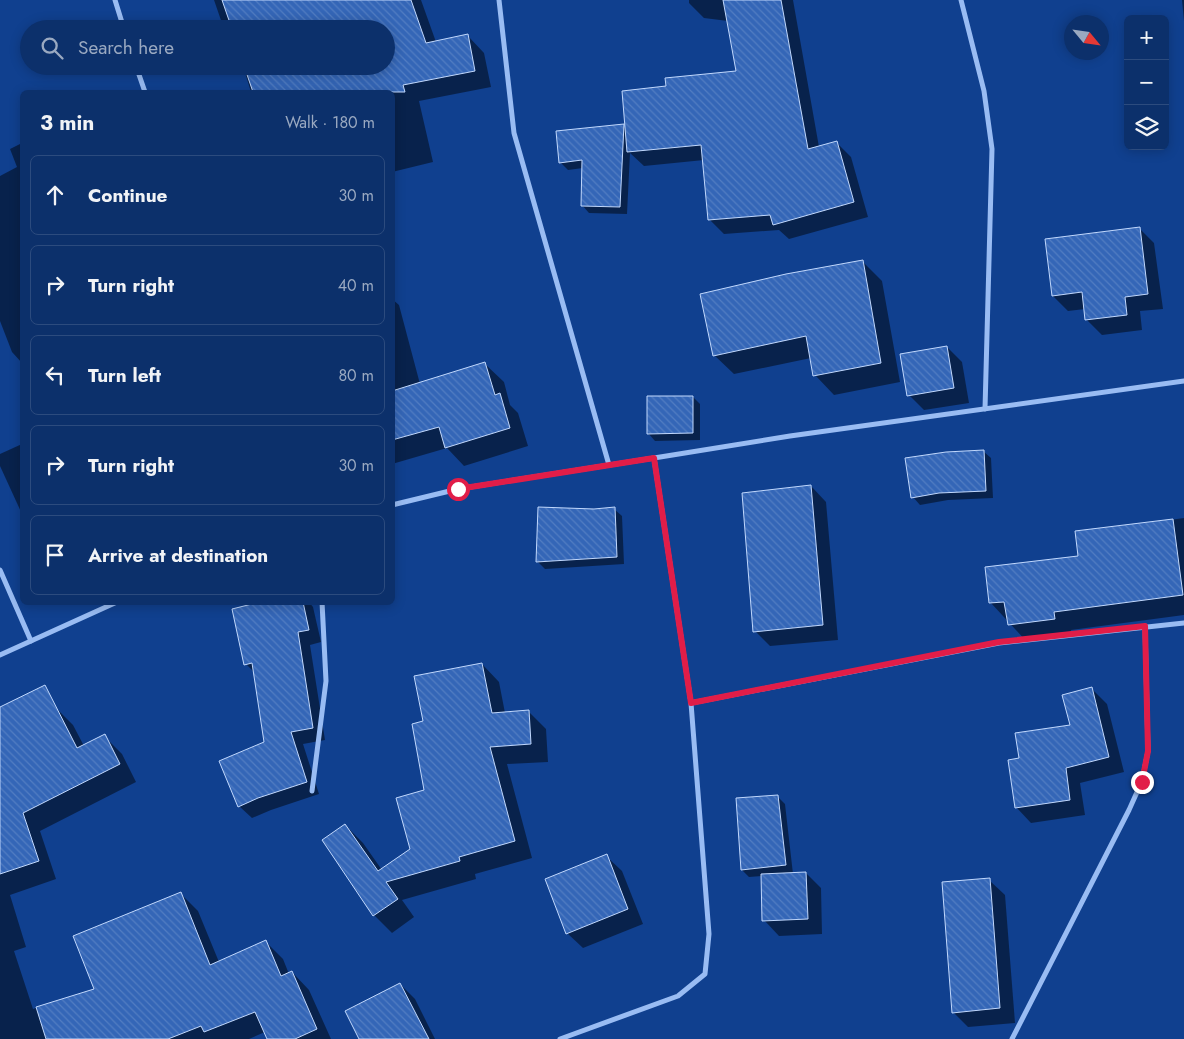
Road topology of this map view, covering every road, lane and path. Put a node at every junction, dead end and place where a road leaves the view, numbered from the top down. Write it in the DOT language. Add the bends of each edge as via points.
graph roads {
  1 [pos="114,0"];
  2 [pos="500,0"];
  3 [pos="961,0"];
  4 [pos="121,20"];
  5 [pos="139,75"];
  6 [pos="144,90"];
  7 [pos="1184,381"];
  8 [pos="985,409"];
  9 [pos="654,458"];
  10 [pos="609,465"];
  11 [pos="395,504"];
  12 [pos="0,570"];
  13 [pos="110,605"];
  14 [pos="322,605"];
  15 [pos="1184,623"];
  16 [pos="1145,626"];
  17 [pos="31,641"];
  18 [pos="0,655"];
  19 [pos="691,703"];
  20 [pos="312,790"];
  21 [pos="560,1039"];
  22 [pos="1012,1039"];
  1 -- 4 [label="street"];
  2 -- 10 [label="street" via="514,133"];
  3 -- 8 [label="street" via="984,91 992,149"];
  5 -- 6 [label="street"];
  7 -- 8 [label="street"];
  8 -- 9 [label="street"];
  9 -- 10 [label="street"];
  9 -- 19 [label="street"];
  10 -- 11 [label="street" via="458,489"];
  12 -- 17 [label="street"];
  13 -- 17 [label="street"];
  14 -- 20 [label="street" via="326,681"];
  15 -- 16 [label="street"];
  16 -- 19 [label="street" via="999,642"];
  16 -- 22 [label="street" via="1148,751 1142,782"];
  17 -- 18 [label="street"];
  19 -- 21 [label="street" via="709,934 705,974 678,996"];
}
